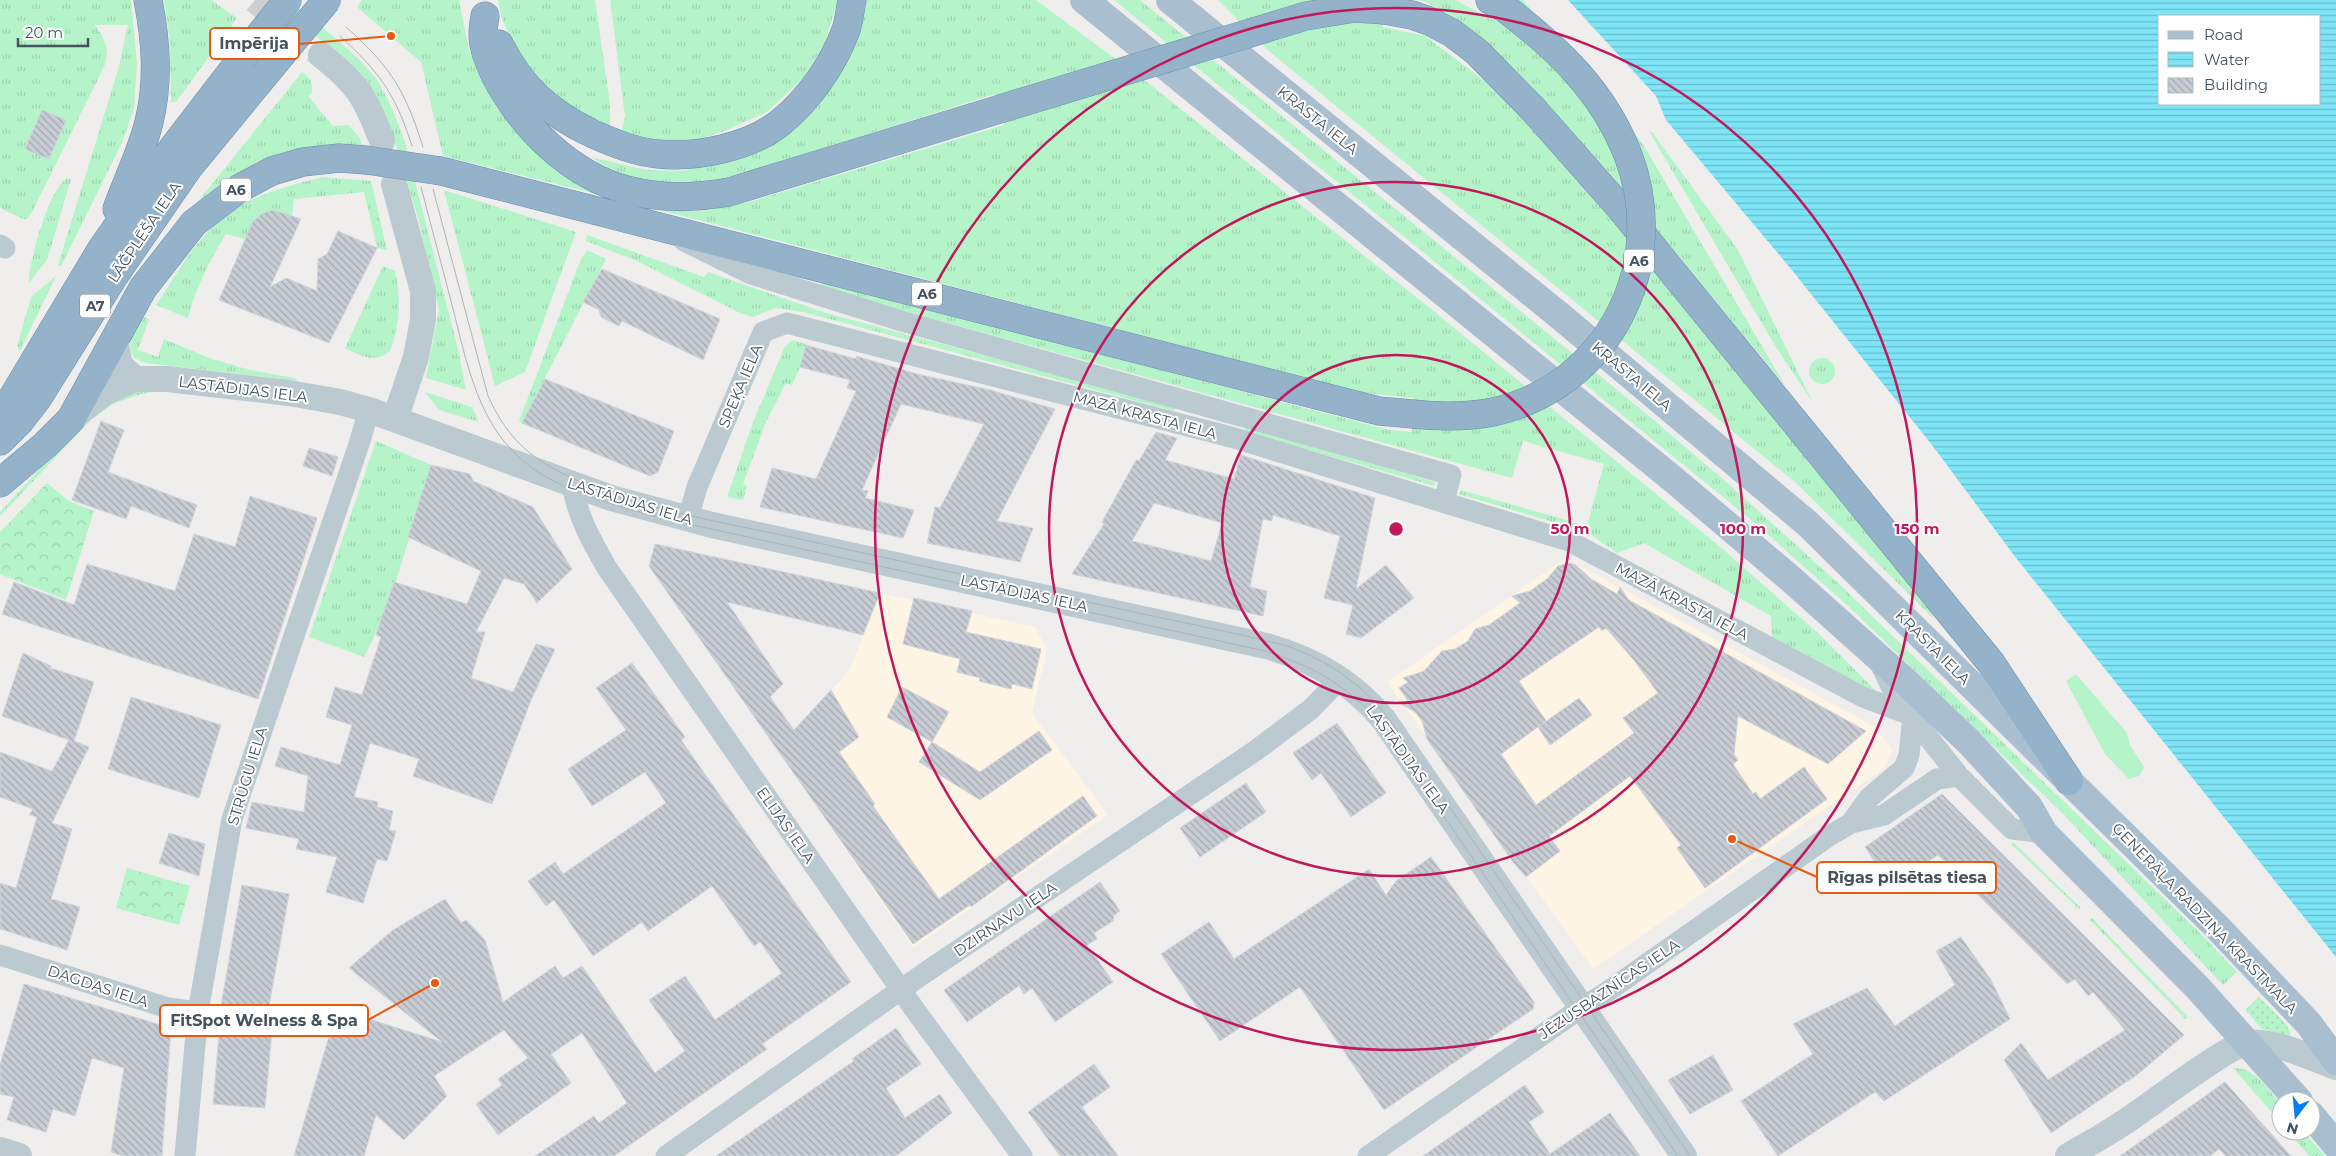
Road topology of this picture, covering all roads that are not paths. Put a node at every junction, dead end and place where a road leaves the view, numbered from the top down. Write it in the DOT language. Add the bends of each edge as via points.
graph roads {
  1 [pos="148,0"];
  2 [pos="288,0"];
  3 [pos="327,0"];
  4 [pos="852,0"];
  5 [pos="1084,0"];
  6 [pos="1170,0"];
  7 [pos="1498,4"];
  8 [pos="484,8"];
  9 [pos="321,55"];
  10 [pos="374,151"];
  11 [pos="188,168"];
  12 [pos="394,184"];
  13 [pos="645,222"];
  14 [pos="101,250"];
  15 [pos="144,288"];
  16 [pos="844,336"];
  17 [pos="115,340"];
  18 [pos="135,379"];
  19 [pos="369,410"];
  20 [pos="71,419"];
  21 [pos="395,419"];
  22 [pos="0,435"];
  23 [pos="0,440"];
  24 [pos="0,483"];
  25 [pos="572,483"];
  26 [pos="1444,501"];
  27 [pos="688,519"];
  28 [pos="1878,658"];
  29 [pos="1340,679"];
  30 [pos="1913,716"];
  31 [pos="1959,776"];
  32 [pos="2069,781"];
  33 [pos="1851,822"];
  34 [pos="2044,833"];
  35 [pos="0,955"];
  36 [pos="902,990"];
  37 [pos="1581,1008"];
  38 [pos="198,1012"];
  39 [pos="2247,1043"];
  40 [pos="2336,1061"];
  41 [pos="2336,1067"];
  42 [pos="2290,1091"];
  43 [pos="2321,1128"];
  44 [pos="2336,1145"];
  45 [pos="0,1150"];
  46 [pos="18,1156"];
  47 [pos="185,1156"];
  48 [pos="666,1156"];
  49 [pos="1022,1156"];
  50 [pos="1368,1156"];
  51 [pos="1684,1156"];
  52 [pos="2068,1156"];
  1 -- 14 [label="highway" via="155,37 154,97 149,124"];
  2 -- 14 [label="highway, LĀČPLĒŠA IELA, bridge" via="162,162"];
  3 -- 11 [label="highway, LĀČPLĒŠA IELA / A7, bridge"];
  4 -- 8 [label="highway" via="846,29 821,80 780,123 740,145 700,154 658,154 618,145 573,124 536,99 511,69"];
  5 -- 28 [label="main road" via="1674,480"];
  6 -- 32 [label="main road, KRASTA IELA" via="1560,316 1808,524"];
  7 -- 13 [label="highway, A6, bridge" via="1547,41 1569,63 1615,127 1637,184 1641,242 1638,264 1624,307 1603,344 1551,387 1493,412 1439,416 1379,411"];
  8 -- 32 [label="highway, bridge" via="482,36 488,60 506,97 532,130 562,156 592,175 625,189 659,196 694,197 729,192 1306,16 1355,8 1384,10 1429,21 1477,52 1533,109 1623,211 1991,663"];
  9 -- 10 [label="street" via="350,79 363,96"];
  10 -- 13 [label="highway, A6, bridge"];
  10 -- 15 [label="highway, A6" via="303,162 272,171 240,188 194,222"];
  11 -- 15 [label="highway"];
  11 -- 23 [label="highway, LĀČPLĒŠA IELA / A7" via="114,276 37,399"];
  12 -- 21 [label="street" via="423,291 423,319 416,357"];
  13 -- 26 [label="street" via="751,274 787,286 914,325 1451,475"];
  14 -- 22 [label="highway, LĀČPLĒŠA IELA" via="11,400"];
  15 -- 17 [label="highway, A6"];
  16 -- 26 [label="street, MAZĀ KRASTA IELA" via="1231,437"];
  16 -- 27 [label="street, SPEĶA IELA" via="787,323 763,332 697,487"];
  17 -- 18 [label="street" via="120,365"];
  17 -- 20 [label="highway, A6"];
  18 -- 19 [label="street, LASTĀDIJAS IELA" via="167,379 289,393"];
  18 -- 20 [label="street, LASTĀDIJAS IELA" via="104,393"];
  19 -- 21 [label="street, LASTĀDIJAS IELA"];
  19 -- 38 [label="street, STRŪGU IELA" via="232,819"];
  20 -- 24 [label="highway, A6"];
  21 -- 25 [label="street, LASTĀDIJAS IELA"];
  25 -- 27 [label="street, LASTĀDIJAS IELA" via="611,498"];
  25 -- 36 [label="street, ELIJAS IELA" via="584,528 607,568"];
  26 -- 30 [label="street, MAZĀ KRASTA IELA" via="1569,541 1863,697"];
  27 -- 29 [label="street, LASTĀDIJAS IELA" via="1266,646 1301,657"];
  28 -- 30 [label="street" via="1896,697"];
  28 -- 34 [label="main road" via="1969,742 2029,807"];
  29 -- 36 [label="street, DZIRNAVU IELA" via="1311,709 1255,750"];
  29 -- 37 [label="street, LASTĀDIJAS IELA" via="1362,696 1384,720"];
  30 -- 31 [label="street"];
  30 -- 33 [label="street, JĒZUSBAZNĪCAS IELA" via="1909,754 1904,768 1869,798"];
  31 -- 33 [label="street, JĒZUSBAZNĪCAS IELA" via="1937,779 1884,815"];
  31 -- 34 [label="street" via="2012,829"];
  32 -- 40 [label="main road, ĢENERĀĻA RADZIŅA KRASTMALA" via="2217,927 2309,1024"];
  33 -- 37 [label="street, JĒZUSBAZNĪCAS IELA"];
  34 -- 39 [label="main road" via="2197,987"];
  35 -- 38 [label="street, DAGDAS IELA" via="168,1008"];
  36 -- 48 [label="street, DZIRNAVU IELA"];
  36 -- 49 [label="street, ELIJAS IELA"];
  37 -- 50 [label="street, JĒZUSBAZNĪCAS IELA"];
  37 -- 51 [label="street, LASTĀDIJAS IELA"];
  38 -- 47 [label="street, STRŪGU IELA"];
  39 -- 41 [label="street" via="2272,1045"];
  39 -- 42 [label="main road"];
  39 -- 52 [label="street" via="2213,1061 2122,1124"];
  43 -- 44 [label="main road"];
  45 -- 46 [label="street"];
}
